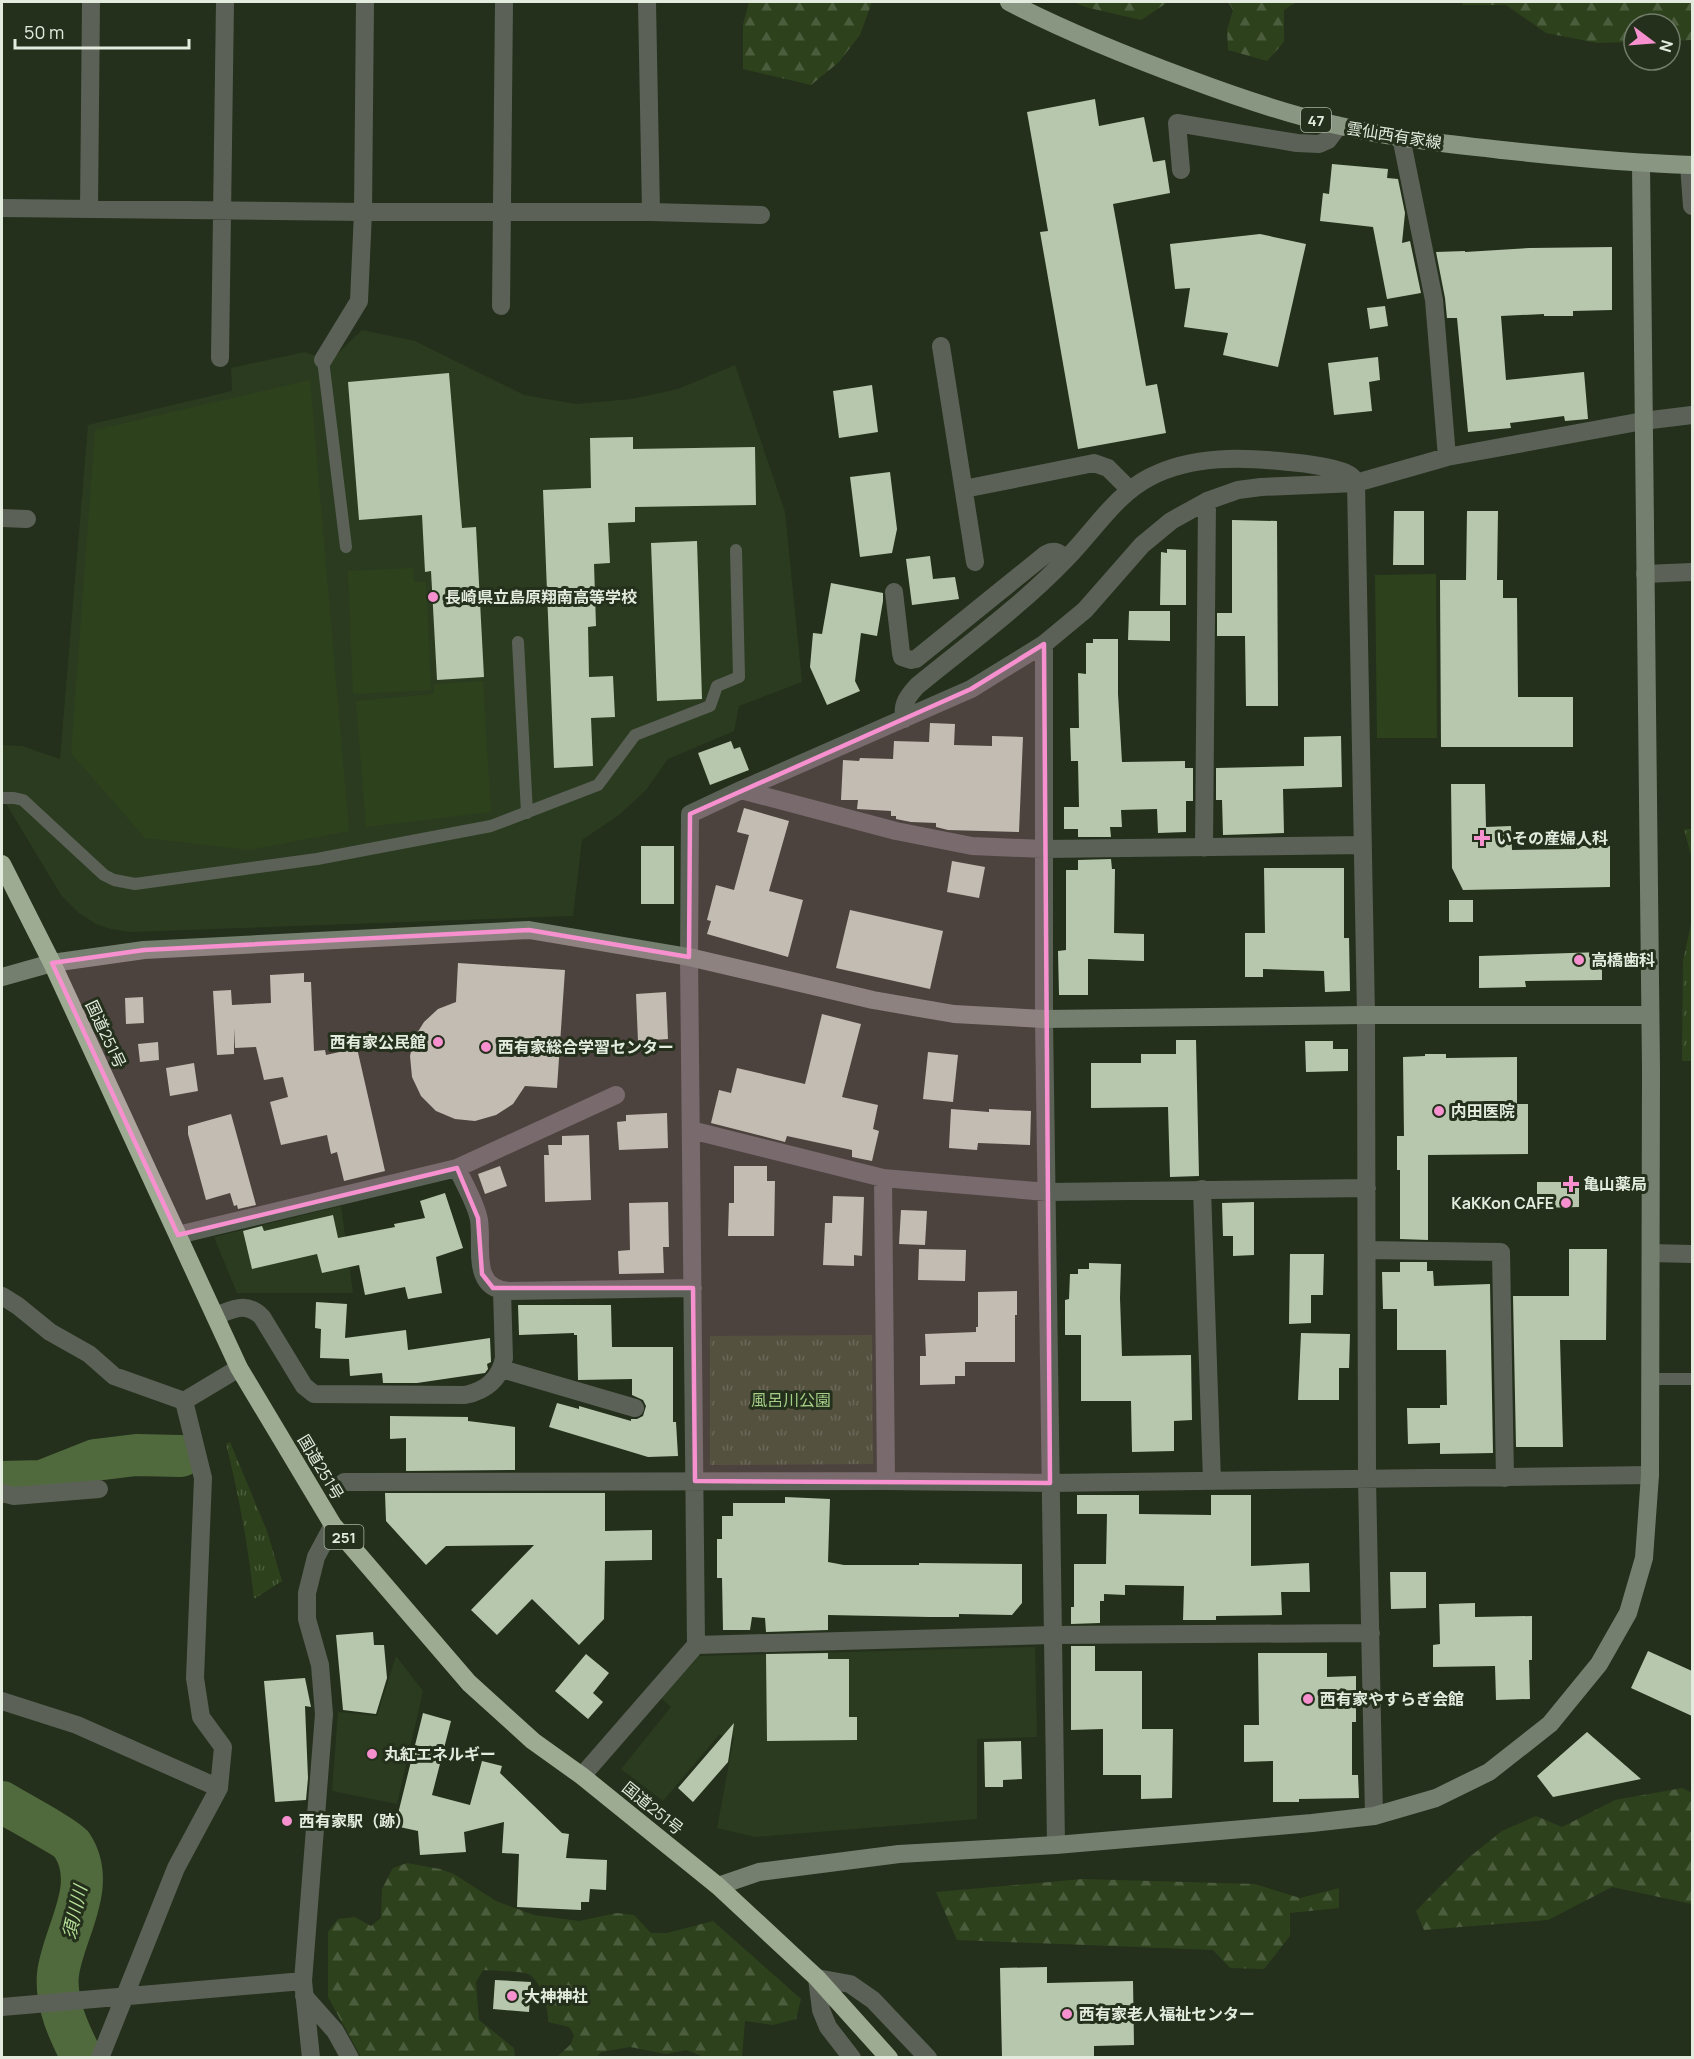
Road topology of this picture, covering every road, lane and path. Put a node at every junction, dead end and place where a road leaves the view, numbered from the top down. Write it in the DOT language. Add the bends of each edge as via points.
graph roads {
  1 [pos="91,2"];
  2 [pos="225,2"];
  3 [pos="365,2"];
  4 [pos="504,2"];
  5 [pos="647,2"];
  6 [pos="1009,2"];
  7 [pos="1336,125"];
  8 [pos="1401,137"];
  9 [pos="1641,164"];
  10 [pos="1691,165"];
  11 [pos="1181,170"];
  12 [pos="1692,206"];
  13 [pos="2,208"];
  14 [pos="89,209"];
  15 [pos="222,210"];
  16 [pos="363,212"];
  17 [pos="502,212"];
  18 [pos="651,212"];
  19 [pos="761,215"];
  20 [pos="501,306"];
  21 [pos="941,346"];
  22 [pos="220,358"];
  23 [pos="323,360"];
  24 [pos="1692,415"];
  25 [pos="1643,421"];
  26 [pos="1447,457"];
  27 [pos="1356,483"];
  28 [pos="964,489"];
  29 [pos="1130,489"];
  30 [pos="1207,501"];
  31 [pos="2,518"];
  32 [pos="27,519"];
  33 [pos="346,547"];
  34 [pos="736,550"];
  35 [pos="1066,559"];
  36 [pos="975,562"];
  37 [pos="1692,572"];
  38 [pos="1645,574"];
  39 [pos="894,592"];
  40 [pos="518,642"];
  41 [pos="1044,644"];
  42 [pos="904,719"];
  43 [pos="741,790"];
  44 [pos="2,798"];
  45 [pos="527,813"];
  46 [pos="1363,845"];
  47 [pos="1204,848"];
  48 [pos="1044,849"];
  49 [pos="2,864"];
  50 [pos="689,957"];
  51 [pos="52,963"];
  52 [pos="2,977"];
  53 [pos="1366,1015"];
  54 [pos="1650,1015"];
  55 [pos="1044,1019"];
  56 [pos="616,1095"];
  57 [pos="691,1130"];
  58 [pos="458,1168"];
  59 [pos="883,1178"];
  60 [pos="1367,1188"];
  61 [pos="1202,1190"];
  62 [pos="1047,1192"];
  63 [pos="178,1235"];
  64 [pos="1367,1250"];
  65 [pos="1651,1253"];
  66 [pos="1692,1254"];
  67 [pos="693,1288"];
  68 [pos="502,1291"];
  69 [pos="2,1296"];
  70 [pos="215,1316"];
  71 [pos="238,1368"];
  72 [pos="502,1369"];
  73 [pos="1650,1379"];
  74 [pos="1692,1379"];
  75 [pos="184,1401"];
  76 [pos="635,1408"];
  77 [pos="1650,1475"];
  78 [pos="1505,1478"];
  79 [pos="1367,1480"];
  80 [pos="694,1481"];
  81 [pos="886,1481"];
  82 [pos="1212,1481"];
  83 [pos="344,1482"];
  84 [pos="1050,1483"];
  85 [pos="99,1489"];
  86 [pos="2,1493"];
  87 [pos="333,1525"];
  88 [pos="1371,1633"];
  89 [pos="1053,1635"];
  90 [pos="696,1645"];
  91 [pos="2,1701"];
  92 [pos="582,1776"];
  93 [pos="219,1788"];
  94 [pos="1374,1816"];
  95 [pos="1056,1845"];
  96 [pos="718,1886"];
  97 [pos="817,1978"];
  98 [pos="304,1989"];
  99 [pos="126,1997"];
  100 [pos="2,2007"];
  101 [pos="100,2058"];
  102 [pos="311,2058"];
  103 [pos="350,2058"];
  104 [pos="852,2058"];
  105 [pos="889,2058"];
  106 [pos="928,2058"];
  1 -- 14 [label="street"];
  2 -- 15 [label="street"];
  3 -- 16 [label="street"];
  4 -- 17 [label="street"];
  5 -- 18 [label="street"];
  6 -- 7 [label="main road, 雲仙西有家線 / 47" via="1138,60 1248,100"];
  7 -- 8 [label="main road, 雲仙西有家線 / 47"];
  7 -- 11 [label="street" via="1328,140 1319,144 1177,123"];
  8 -- 9 [label="main road, 雲仙西有家線 / 47"];
  8 -- 26 [label="street" via="1434,300"];
  9 -- 10 [label="main road, 雲仙西有家線 / 47"];
  9 -- 25 [label="street"];
  10 -- 12 [label="street"];
  13 -- 14 [label="street"];
  14 -- 15 [label="street"];
  15 -- 16 [label="street"];
  15 -- 22 [label="street"];
  16 -- 17 [label="street"];
  16 -- 23 [label="street" via="359,301"];
  17 -- 18 [label="street"];
  17 -- 20 [label="street"];
  18 -- 19 [label="street"];
  21 -- 28 [label="street"];
  23 -- 33 [label="lane"];
  24 -- 25 [label="street"];
  25 -- 26 [label="street"];
  25 -- 38 [label="street"];
  26 -- 27 [label="street"];
  27 -- 29 [label="street" via="1351,475 1309,464 1256,458 1185,465 1152,476"];
  27 -- 30 [label="street" via="1261,487"];
  27 -- 46 [label="street"];
  28 -- 29 [label="street" via="1094,463 1108,468"];
  28 -- 36 [label="street"];
  29 -- 35 [label="street"];
  30 -- 41 [label="street" via="1171,521 1142,545 1085,610"];
  30 -- 47 [label="street"];
  31 -- 32 [label="street"];
  34 -- 45 [label="lane" via="739,677 717,687 710,706 635,735 598,785"];
  35 -- 39 [label="street" via="1056,551 1046,554 911,660 902,657"];
  35 -- 42 [label="street" via="1008,613 916,686 906,699"];
  37 -- 38 [label="street"];
  38 -- 54 [label="street"];
  40 -- 45 [label="lane"];
  41 -- 42 [label="street" via="971,689"];
  41 -- 48 [label="street"];
  42 -- 43 [label="street"];
  43 -- 48 [label="street" via="897,831 972,846"];
  43 -- 50 [label="street" via="690,814"];
  44 -- 45 [label="lane" via="23,800 104,875 135,884 317,859 491,826"];
  46 -- 47 [label="street"];
  46 -- 53 [label="street"];
  47 -- 48 [label="street"];
  48 -- 55 [label="street"];
  49 -- 51 [label="highway, 国道251号 / 251"];
  50 -- 51 [label="street" via="529,930 144,950"];
  50 -- 55 [label="street" via="885,1002 954,1014"];
  50 -- 57 [label="street"];
  51 -- 52 [label="street"];
  51 -- 63 [label="highway, 国道251号 / 251"];
  53 -- 54 [label="street"];
  53 -- 55 [label="street"];
  53 -- 60 [label="street"];
  54 -- 65 [label="street"];
  55 -- 62 [label="street"];
  56 -- 58 [label="street"];
  57 -- 59 [label="street"];
  57 -- 67 [label="street"];
  58 -- 63 [label="street"];
  58 -- 68 [label="street" via="478,1218 482,1274"];
  59 -- 62 [label="street"];
  59 -- 81 [label="street"];
  60 -- 61 [label="street"];
  60 -- 64 [label="street"];
  61 -- 62 [label="street"];
  61 -- 82 [label="street"];
  62 -- 84 [label="street"];
  63 -- 70 [label="highway, 国道251号 / 251"];
  64 -- 78 [label="street" via="1501,1252"];
  64 -- 79 [label="street"];
  65 -- 66 [label="street"];
  65 -- 73 [label="street"];
  67 -- 68 [label="street"];
  67 -- 80 [label="street"];
  68 -- 72 [label="street"];
  69 -- 75 [label="street" via="50,1332 89,1354 114,1376"];
  70 -- 71 [label="highway, 国道251号 / 251"];
  70 -- 72 [label="street" via="245,1307 256,1311 304,1386 321,1395 465,1395 481,1390"];
  71 -- 75 [label="street"];
  71 -- 87 [label="highway, 国道251号 / 251"];
  72 -- 76 [label="street"];
  73 -- 74 [label="lane"];
  73 -- 77 [label="street"];
  75 -- 93 [label="street" via="203,1478 195,1678 201,1717 223,1747"];
  77 -- 78 [label="street"];
  77 -- 94 [label="street" via="1644,1558 1628,1613 1599,1664 1550,1724 1489,1772 1436,1798"];
  78 -- 79 [label="street"];
  79 -- 82 [label="street"];
  79 -- 88 [label="street"];
  80 -- 81 [label="street"];
  80 -- 83 [label="street"];
  80 -- 90 [label="street"];
  81 -- 84 [label="street"];
  82 -- 84 [label="street"];
  84 -- 89 [label="street"];
  85 -- 86 [label="street" via="14,1496"];
  87 -- 92 [label="highway, 国道251号 / 251" via="469,1683 533,1741"];
  87 -- 98 [label="street" via="316,1557 306,1593 307,1619 320,1665 324,1714"];
  88 -- 89 [label="street"];
  88 -- 94 [label="street"];
  89 -- 90 [label="street"];
  89 -- 95 [label="street"];
  90 -- 92 [label="street"];
  91 -- 93 [label="street" via="77,1725"];
  92 -- 96 [label="highway, 国道251号 / 251"];
  93 -- 99 [label="street" via="176,1868"];
  94 -- 95 [label="street"];
  95 -- 96 [label="street" via="899,1854 759,1872"];
  96 -- 97 [label="highway, 国道251号 / 251"];
  97 -- 104 [label="street" via="821,2010 828,2027"];
  97 -- 105 [label="highway, 国道251号 / 251"];
  97 -- 106 [label="street" via="850,1984 873,2000"];
  98 -- 99 [label="street"];
  98 -- 102 [label="street"];
  98 -- 103 [label="street"];
  99 -- 100 [label="street"];
  99 -- 101 [label="street"];
}
